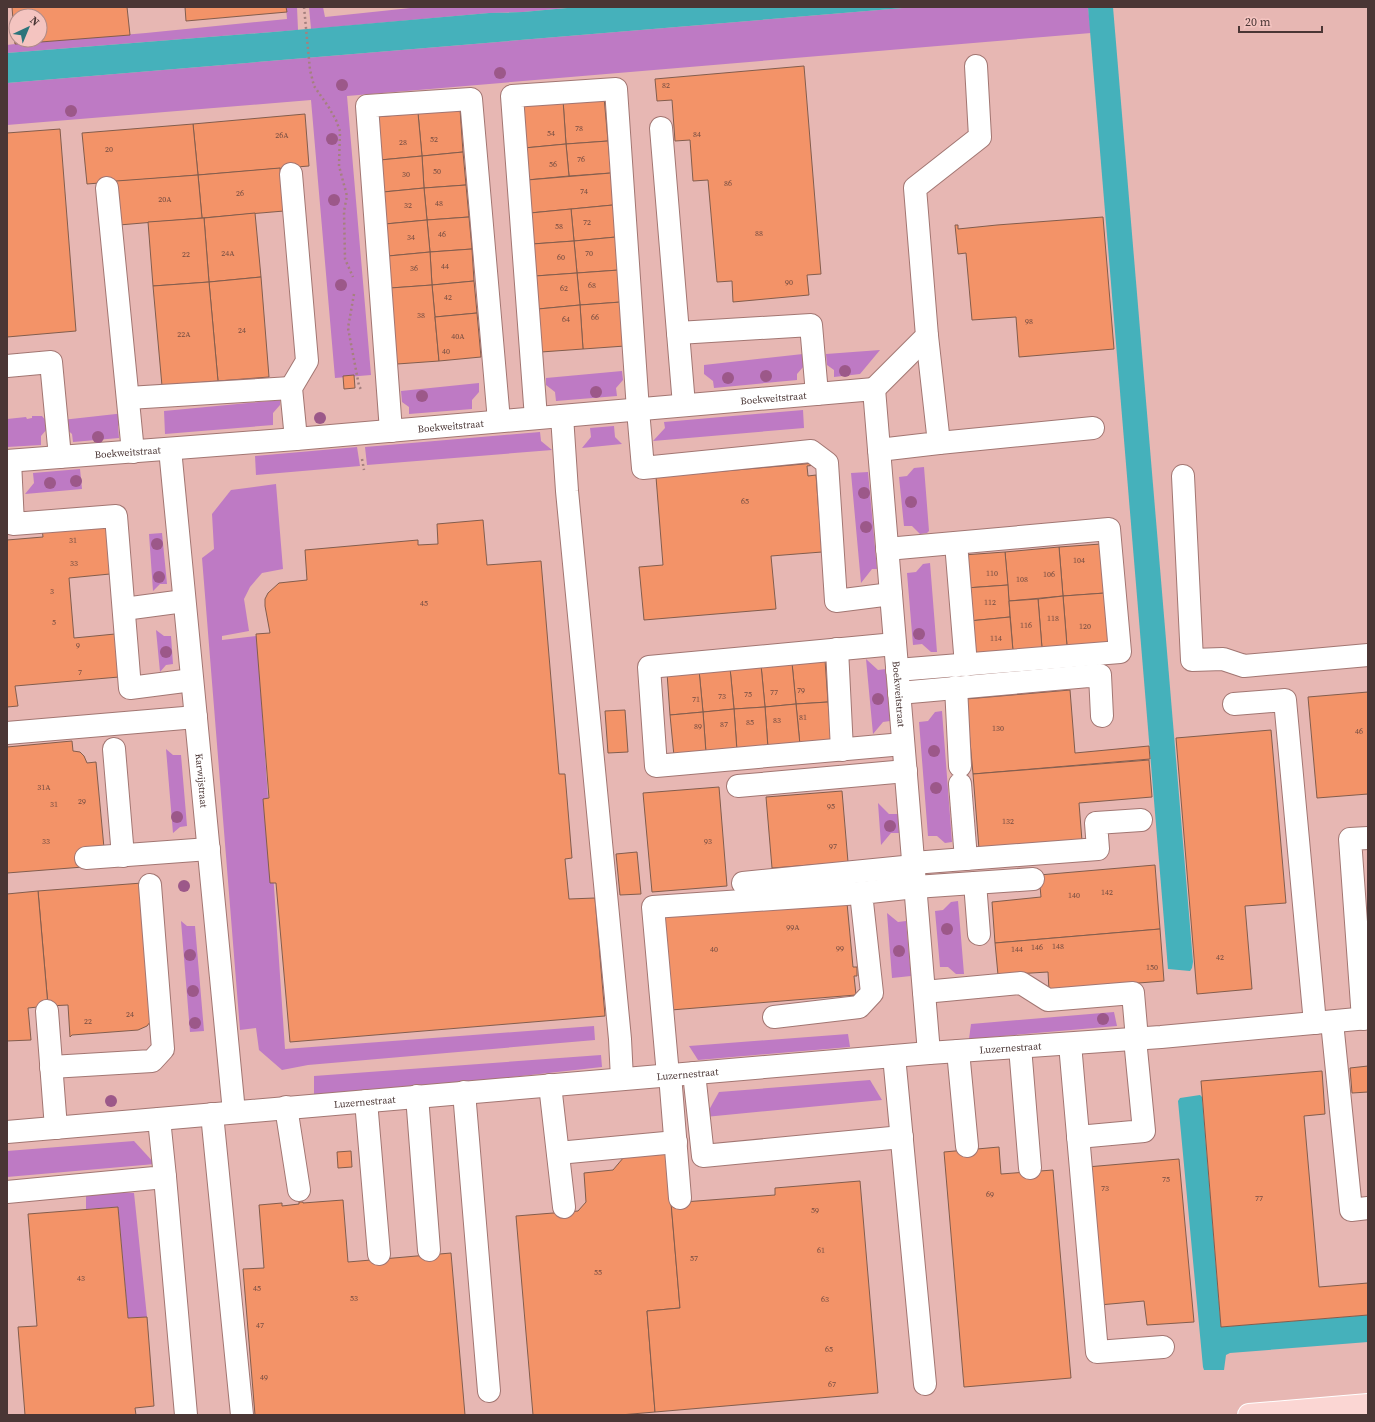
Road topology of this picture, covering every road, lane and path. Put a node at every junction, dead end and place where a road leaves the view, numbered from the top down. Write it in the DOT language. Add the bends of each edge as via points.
graph roads {
  1 [pos="304,7"];
  2 [pos="976,66"];
  3 [pos="661,128"];
  4 [pos="292,174"];
  5 [pos="107,188"];
  6 [pos="354,280"];
  7 [pos="354,287"];
  8 [pos="678,333"];
  9 [pos="927,336"];
  10 [pos="7,366"];
  11 [pos="291,388"];
  12 [pos="874,389"];
  13 [pos="817,394"];
  14 [pos="364,395"];
  15 [pos="128,398"];
  16 [pos="684,405"];
  17 [pos="638,410"];
  18 [pos="562,416"];
  19 [pos="536,418"];
  20 [pos="499,421"];
  21 [pos="1093,428"];
  22 [pos="391,431"];
  23 [pos="369,433"];
  24 [pos="296,439"];
  25 [pos="939,443"];
  26 [pos="170,449"];
  27 [pos="879,450"];
  28 [pos="133,452"];
  29 [pos="60,457"];
  30 [pos="8,461"];
  31 [pos="364,470"];
  32 [pos="1183,476"];
  33 [pos="956,543"];
  34 [pos="887,549"];
  35 [pos="891,594"];
  36 [pos="184,601"];
  37 [pos="124,609"];
  38 [pos="895,644"];
  39 [pos="836,649"];
  40 [pos="1368,655"];
  41 [pos="966,665"];
  42 [pos="897,670"];
  43 [pos="192,680"];
  44 [pos="956,687"];
  45 [pos="899,693"];
  46 [pos="1234,704"];
  47 [pos="1102,716"];
  48 [pos="196,717"];
  49 [pos="7,733"];
  50 [pos="904,744"];
  51 [pos="114,749"];
  52 [pos="842,750"];
  53 [pos="906,771"];
  54 [pos="738,786"];
  55 [pos="1141,820"];
  56 [pos="1368,838"];
  57 [pos="209,849"];
  58 [pos="123,856"];
  59 [pos="86,858"];
  60 [pos="966,859"];
  61 [pos="914,872"];
  62 [pos="1033,879"];
  63 [pos="742,883"];
  64 [pos="975,883"];
  65 [pos="150,885"];
  66 [pos="861,893"];
  67 [pos="979,934"];
  68 [pos="924,992"];
  69 [pos="47,1011"];
  70 [pos="774,1017"];
  71 [pos="1365,1018"];
  72 [pos="1323,1022"];
  73 [pos="1136,1039"];
  74 [pos="1070,1044"];
  75 [pos="1020,1047"];
  76 [pos="958,1051"];
  77 [pos="929,1053"];
  78 [pos="894,1056"];
  79 [pos="51,1067"];
  80 [pos="694,1073"];
  81 [pos="669,1075"];
  82 [pos="622,1079"];
  83 [pos="550,1085"];
  84 [pos="464,1092"];
  85 [pos="417,1096"];
  86 [pos="366,1101"];
  87 [pos="286,1107"];
  88 [pos="234,1112"];
  89 [pos="212,1114"];
  90 [pos="159,1119"];
  91 [pos="56,1128"];
  92 [pos="7,1132"];
  93 [pos="902,1136"];
  94 [pos="1078,1137"];
  95 [pos="676,1142"];
  96 [pos="967,1146"];
  97 [pos="558,1153"];
  98 [pos="1030,1168"];
  99 [pos="165,1177"];
  100 [pos="299,1190"];
  101 [pos="7,1192"];
  102 [pos="680,1198"];
  103 [pos="564,1208"];
  104 [pos="1368,1208"];
  105 [pos="430,1250"];
  106 [pos="379,1254"];
  107 [pos="1162,1347"];
  108 [pos="925,1384"];
  109 [pos="489,1391"];
  110 [pos="1368,1404"];
  111 [pos="186,1415"];
  112 [pos="242,1415"];
  113 [pos="1249,1415"];
  1 -- 6 [label="path" via="314,86 328,106 340,131 339,166 347,196 344,212 345,259"];
  2 -- 9 [label="street" via="980,137 915,188"];
  3 -- 8 [label="street"];
  4 -- 11 [label="street" via="307,361"];
  5 -- 15 [label="street"];
  7 -- 14 [label="path" via="348,328 359,386"];
  8 -- 13 [label="street" via="811,325"];
  8 -- 16 [label="street"];
  9 -- 12 [label="street"];
  9 -- 25 [label="street"];
  10 -- 29 [label="street" via="51,362"];
  11 -- 15 [label="street"];
  11 -- 24 [label="street"];
  12 -- 13 [label="street, Boekweitstraat"];
  12 -- 27 [label="street, Boekweitstraat"];
  13 -- 16 [label="street, Boekweitstraat"];
  15 -- 28 [label="street"];
  16 -- 17 [label="street, Boekweitstraat"];
  17 -- 18 [label="street, Boekweitstraat"];
  17 -- 19 [label="street" via="616,89 512,96"];
  17 -- 35 [label="street" via="643,468 811,451 827,463 836,601"];
  18 -- 19 [label="street, Boekweitstraat"];
  18 -- 82 [label="street"];
  19 -- 20 [label="street, Boekweitstraat"];
  20 -- 22 [label="street, Boekweitstraat"];
  20 -- 22 [label="street" via="471,100 367,106"];
  21 -- 25 [label="street"];
  22 -- 23 [label="street, Boekweitstraat"];
  23 -- 24 [label="street, Boekweitstraat"];
  23 -- 31 [label="path" via="361,447"];
  24 -- 26 [label="street, Boekweitstraat"];
  25 -- 27 [label="street"];
  26 -- 28 [label="street, Boekweitstraat"];
  26 -- 36 [label="street, Karwijstraat"];
  27 -- 34 [label="street, Boekweitstraat"];
  28 -- 29 [label="street, Boekweitstraat"];
  29 -- 30 [label="street, Boekweitstraat"];
  30 -- 37 [label="street" via="13,524 116,516"];
  32 -- 40 [label="street" via="1192,660 1223,659 1244,666"];
  33 -- 34 [label="street"];
  33 -- 41 [label="street"];
  33 -- 41 [label="street" via="1109,530 1120,652"];
  34 -- 35 [label="street, Boekweitstraat"];
  35 -- 38 [label="street, Boekweitstraat"];
  36 -- 37 [label="street"];
  36 -- 43 [label="street, Karwijstraat"];
  37 -- 43 [label="street" via="130,688"];
  38 -- 39 [label="street"];
  38 -- 42 [label="street, Boekweitstraat"];
  39 -- 52 [label="street"];
  39 -- 52 [label="street" via="649,667 656,766"];
  41 -- 42 [label="street"];
  42 -- 45 [label="street, Boekweitstraat"];
  43 -- 48 [label="street, Karwijstraat"];
  44 -- 45 [label="street"];
  44 -- 47 [label="street" via="1100,675"];
  44 -- 60 [label="street"];
  45 -- 50 [label="street, Boekweitstraat"];
  46 -- 72 [label="street" via="1285,700"];
  48 -- 49 [label="street"];
  48 -- 57 [label="street, Karwijstraat"];
  50 -- 52 [label="street"];
  50 -- 53 [label="street, Boekweitstraat"];
  51 -- 58 [label="street"];
  53 -- 54 [label="street"];
  53 -- 61 [label="street, Boekweitstraat"];
  55 -- 60 [label="street" via="1096,823 1098,849"];
  56 -- 71 [label="street" via="1350,839"];
  57 -- 58 [label="street"];
  57 -- 88 [label="street, Karwijstraat"];
  58 -- 59 [label="street"];
  60 -- 61 [label="street"];
  61 -- 63 [label="street"];
  61 -- 64 [label="street"];
  61 -- 66 [label="street"];
  61 -- 68 [label="street, Boekweitstraat"];
  62 -- 64 [label="street"];
  64 -- 67 [label="street"];
  65 -- 79 [label="street" via="163,1049 152,1061"];
  66 -- 70 [label="street" via="872,993 859,1007"];
  66 -- 81 [label="street" via="653,907"];
  68 -- 73 [label="street" via="1021,983 1048,1000 1133,993"];
  68 -- 77 [label="street, Boekweitstraat"];
  69 -- 79 [label="street"];
  71 -- 72 [label="street, Luzernestraat"];
  72 -- 73 [label="street, Luzernestraat"];
  72 -- 104 [label="street" via="1351,1210"];
  73 -- 74 [label="street, Luzernestraat"];
  73 -- 94 [label="street" via="1144,1131"];
  74 -- 75 [label="street, Luzernestraat"];
  74 -- 94 [label="street"];
  75 -- 76 [label="street, Luzernestraat"];
  75 -- 98 [label="street"];
  76 -- 77 [label="street, Luzernestraat"];
  76 -- 96 [label="street"];
  77 -- 78 [label="street, Luzernestraat"];
  78 -- 80 [label="street, Luzernestraat"];
  78 -- 93 [label="street"];
  79 -- 91 [label="street"];
  80 -- 81 [label="street, Luzernestraat"];
  80 -- 93 [label="street" via="704,1156"];
  81 -- 82 [label="street, Luzernestraat"];
  81 -- 95 [label="street"];
  82 -- 83 [label="street, Luzernestraat"];
  83 -- 84 [label="street, Luzernestraat"];
  83 -- 97 [label="street"];
  84 -- 85 [label="street, Luzernestraat"];
  84 -- 109 [label="street"];
  85 -- 86 [label="street, Luzernestraat"];
  85 -- 105 [label="street"];
  86 -- 87 [label="street, Luzernestraat"];
  86 -- 106 [label="street"];
  87 -- 88 [label="street, Luzernestraat"];
  87 -- 100 [label="street"];
  88 -- 89 [label="street, Luzernestraat"];
  89 -- 90 [label="street, Luzernestraat"];
  89 -- 112 [label="street"];
  90 -- 91 [label="street, Luzernestraat"];
  90 -- 99 [label="street"];
  91 -- 92 [label="street, Luzernestraat"];
  93 -- 108 [label="street"];
  94 -- 107 [label="street" via="1097,1352"];
  95 -- 97 [label="street"];
  95 -- 102 [label="street"];
  97 -- 103 [label="street"];
  99 -- 101 [label="street"];
  99 -- 111 [label="street"];
  110 -- 113 [label="main road"];
}
